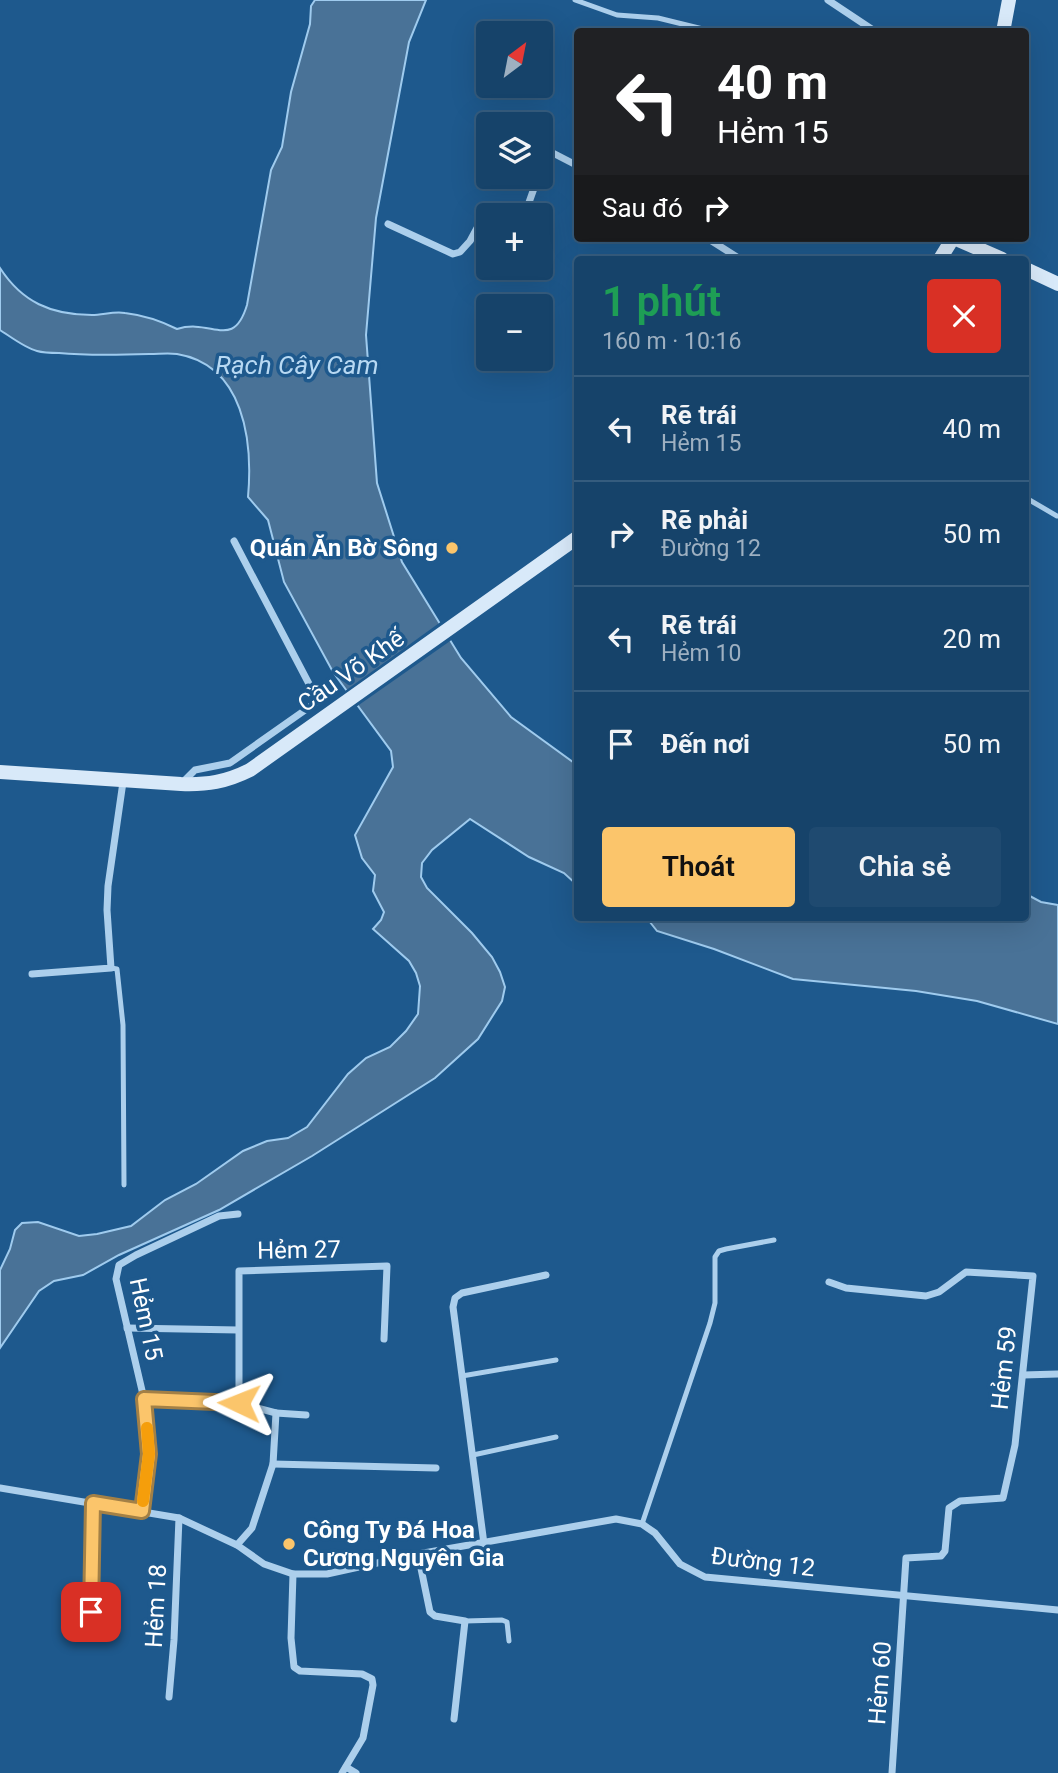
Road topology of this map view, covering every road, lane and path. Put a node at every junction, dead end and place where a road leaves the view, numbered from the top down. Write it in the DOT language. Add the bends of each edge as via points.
graph roads {
  1 [pos="575,0"];
  2 [pos="828,0"];
  3 [pos="1009,0"];
  4 [pos="699,28"];
  5 [pos="870,28"];
  6 [pos="1004,28"];
  7 [pos="553,153"];
  8 [pos="574,164"];
  9 [pos="534,189"];
  10 [pos="388,224"];
  11 [pos="713,242"];
  12 [pos="963,242"];
  13 [pos="735,256"];
  14 [pos="995,256"];
  15 [pos="1029,271"];
  16 [pos="1058,284"];
  17 [pos="1029,500"];
  18 [pos="1057,516"];
  19 [pos="574,540"];
  20 [pos="234,541"];
  21 [pos="0,772"];
  22 [pos="123,782"];
  23 [pos="181,784"];
  24 [pos="111,968"];
  25 [pos="32,974"];
  26 [pos="124,1185"];
  27 [pos="238,1214"];
  28 [pos="774,1240"];
  29 [pos="546,1275"];
  30 [pos="829,1282"];
  31 [pos="127,1328"];
  32 [pos="238,1330"];
  33 [pos="384,1339"];
  34 [pos="556,1360"];
  35 [pos="1058,1374"];
  36 [pos="1023,1375"];
  37 [pos="462,1376"];
  38 [pos="144,1399"];
  39 [pos="239,1403"];
  40 [pos="276,1413"];
  41 [pos="306,1415"];
  42 [pos="556,1437"];
  43 [pos="473,1455"];
  44 [pos="273,1464"];
  45 [pos="436,1468"];
  46 [pos="0,1489"];
  47 [pos="93,1503"];
  48 [pos="142,1511"];
  49 [pos="179,1518"];
  50 [pos="642,1524"];
  51 [pos="484,1544"];
  52 [pos="237,1545"];
  53 [pos="418,1554"];
  54 [pos="293,1574"];
  55 [pos="905,1596"];
  56 [pos="1058,1610"];
  57 [pos="91,1612"];
  58 [pos="465,1621"];
  59 [pos="509,1641"];
  60 [pos="169,1697"];
  61 [pos="454,1718"];
  62 [pos="344,1770"];
  63 [pos="356,1773"];
  64 [pos="892,1773"];
  1 -- 4 [label="lane" via="617,15 659,18"];
  2 -- 5 [label="street"];
  3 -- 6 [label="main road"];
  7 -- 8 [label="street"];
  9 -- 10 [label="street" via="527,208 518,215 489,206 470,241 453,254"];
  11 -- 13 [label="street"];
  12 -- 14 [label="main road"];
  15 -- 16 [label="main road"];
  17 -- 18 [label="lane"];
  19 -- 23 [label="main road, Cầu Võ Khế" via="250,770 208,785"];
  20 -- 23 [label="street" via="318,701 230,763 195,771"];
  21 -- 22 [label="main road, Cầu Võ Khế"];
  22 -- 23 [label="main road, Cầu Võ Khế"];
  22 -- 24 [label="street" via="108,886"];
  24 -- 25 [label="street"];
  24 -- 26 [label="lane" via="117,969 123,1025"];
  27 -- 31 [label="street, Hẻm 15" via="219,1216 119,1265 116,1279"];
  28 -- 50 [label="lane" via="719,1251 715,1258 710,1323"];
  29 -- 37 [label="street" via="455,1298"];
  30 -- 36 [label="street, Hẻm 59" via="845,1288 926,1296 966,1272 1033,1276"];
  31 -- 32 [label="street"];
  31 -- 38 [label="street, Hẻm 15"];
  32 -- 33 [label="street, Hẻm 27" via="239,1271 387,1266"];
  32 -- 39 [label="street, Hẻm 27"];
  34 -- 37 [label="lane"];
  35 -- 36 [label="street"];
  36 -- 55 [label="street, Hẻm 59" via="1003,1498 960,1501 948,1508 945,1551 941,1556 906,1558"];
  37 -- 43 [label="street"];
  38 -- 39 [label="street"];
  38 -- 48 [label="street, Hẻm 15" via="149,1454"];
  39 -- 40 [label="street"];
  40 -- 41 [label="street"];
  40 -- 44 [label="street"];
  42 -- 43 [label="lane"];
  43 -- 51 [label="street"];
  44 -- 45 [label="street"];
  44 -- 52 [label="street" via="251,1528"];
  46 -- 47 [label="street"];
  47 -- 48 [label="street"];
  47 -- 57 [label="street"];
  48 -- 49 [label="street"];
  49 -- 52 [label="street"];
  49 -- 60 [label="street, Hẻm 18"];
  50 -- 51 [label="street" via="615,1519"];
  50 -- 55 [label="street, Đường 12" via="680,1564 705,1577"];
  51 -- 53 [label="street"];
  52 -- 54 [label="street" via="264,1563"];
  53 -- 54 [label="street" via="327,1574"];
  53 -- 58 [label="street" via="430,1612"];
  54 -- 62 [label="street" via="294,1667 372,1679 363,1738"];
  55 -- 56 [label="street, Đường 12"];
  55 -- 64 [label="street, Hẻm 60"];
  58 -- 59 [label="lane" via="507,1622"];
  58 -- 61 [label="street"];
  62 -- 63 [label="street"];
}
